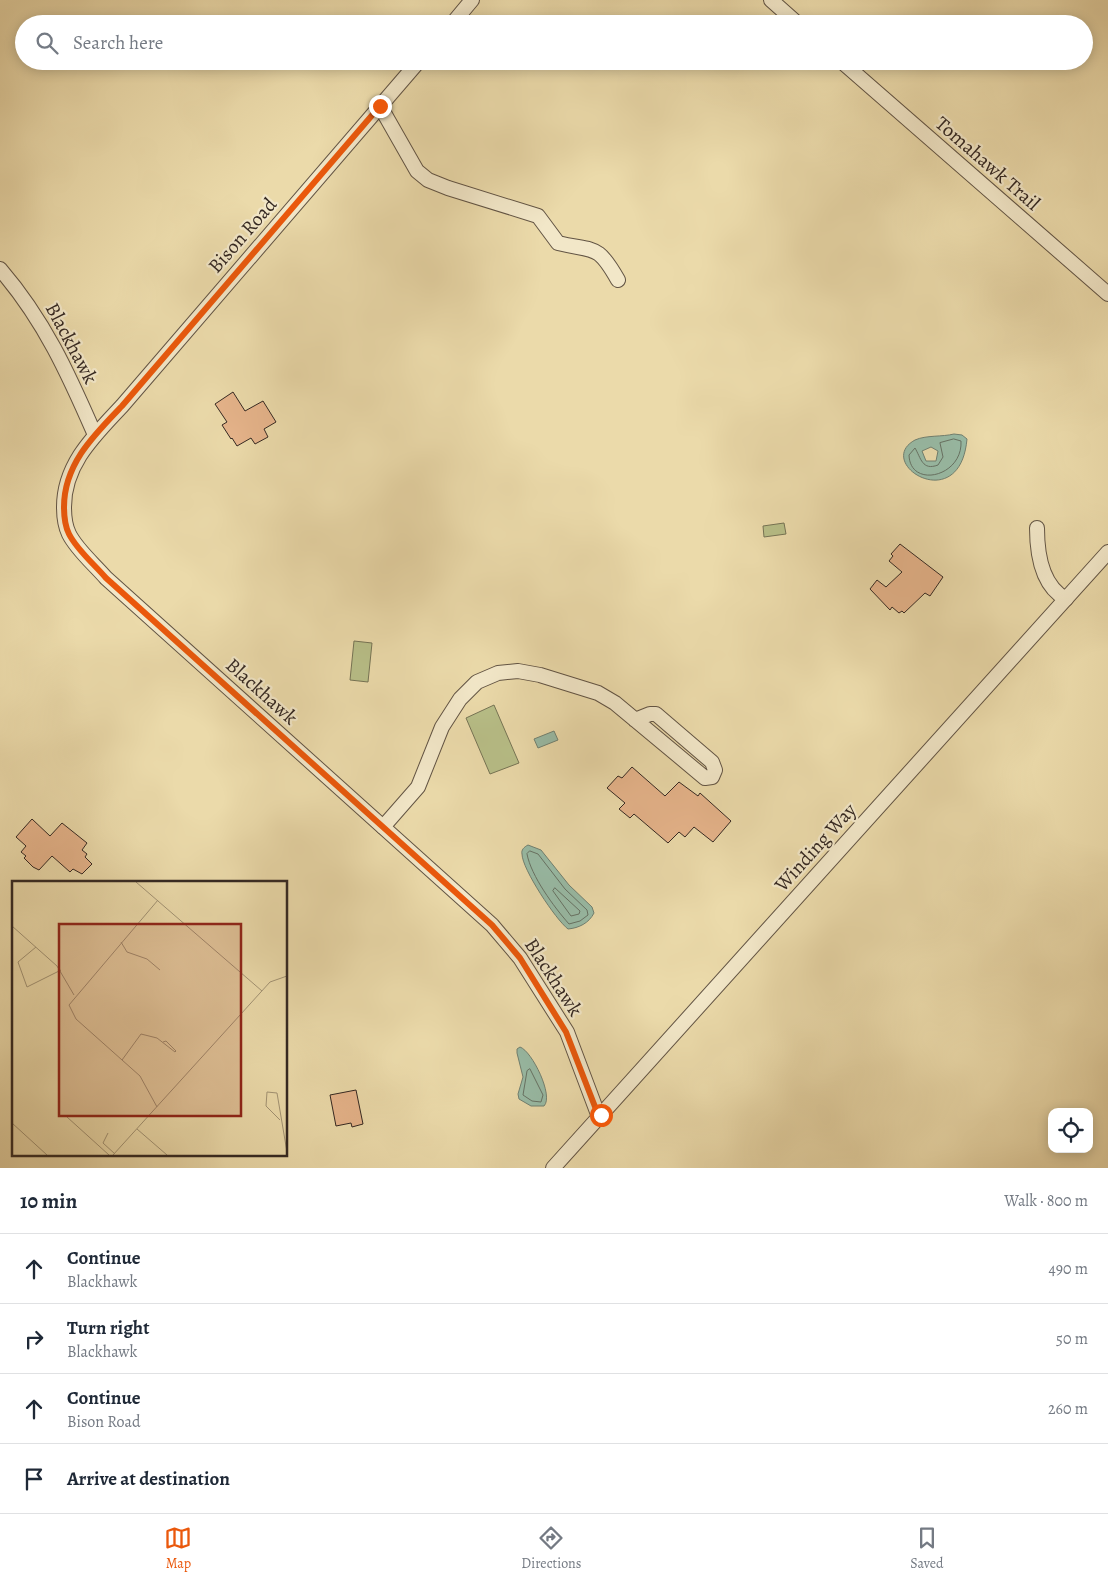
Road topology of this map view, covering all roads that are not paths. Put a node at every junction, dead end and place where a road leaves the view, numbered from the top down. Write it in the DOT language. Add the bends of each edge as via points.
graph roads {
  1 [pos="472,0"];
  2 [pos="771,0"];
  3 [pos="460,15"];
  4 [pos="788,15"];
  5 [pos="411,70"];
  6 [pos="851,70"];
  7 [pos="380,106"];
  8 [pos="0,269"];
  9 [pos="618,280"];
  10 [pos="6,285"];
  11 [pos="1108,294"];
  12 [pos="95,435"];
  13 [pos="1037,528"];
  14 [pos="1108,552"];
  15 [pos="1066,599"];
  16 [pos="635,720"];
  17 [pos="383,827"];
  18 [pos="599,1117"];
  19 [pos="553,1168"];
  1 -- 3 [label="street"];
  2 -- 4 [label="street"];
  5 -- 7 [label="street, Bison Road"];
  6 -- 11 [label="street, Tomahawk Trail"];
  7 -- 9 [label="street" via="417,171 428,180 538,216 558,243 592,248 602,255"];
  7 -- 12 [label="street, Bison Road"];
  8 -- 10 [label="street, Blackhawk"];
  10 -- 12 [label="street, Blackhawk" via="43,325 65,364"];
  12 -- 17 [label="street, Blackhawk" via="71,470 64,492 68,533 106,578"];
  13 -- 15 [label="street" via="1040,559 1056,593"];
  14 -- 15 [label="street, Winding Way"];
  15 -- 18 [label="street, Winding Way"];
  16 -- 16 [label="street" via="656,714 712,762 715,770 712,777 705,778"];
  16 -- 17 [label="street" via="598,693 540,675 498,673 477,682 460,699 442,726 418,787"];
  17 -- 18 [label="street, Blackhawk" via="492,925 520,958 566,1032"];
  18 -- 19 [label="street, Winding Way"];
}
